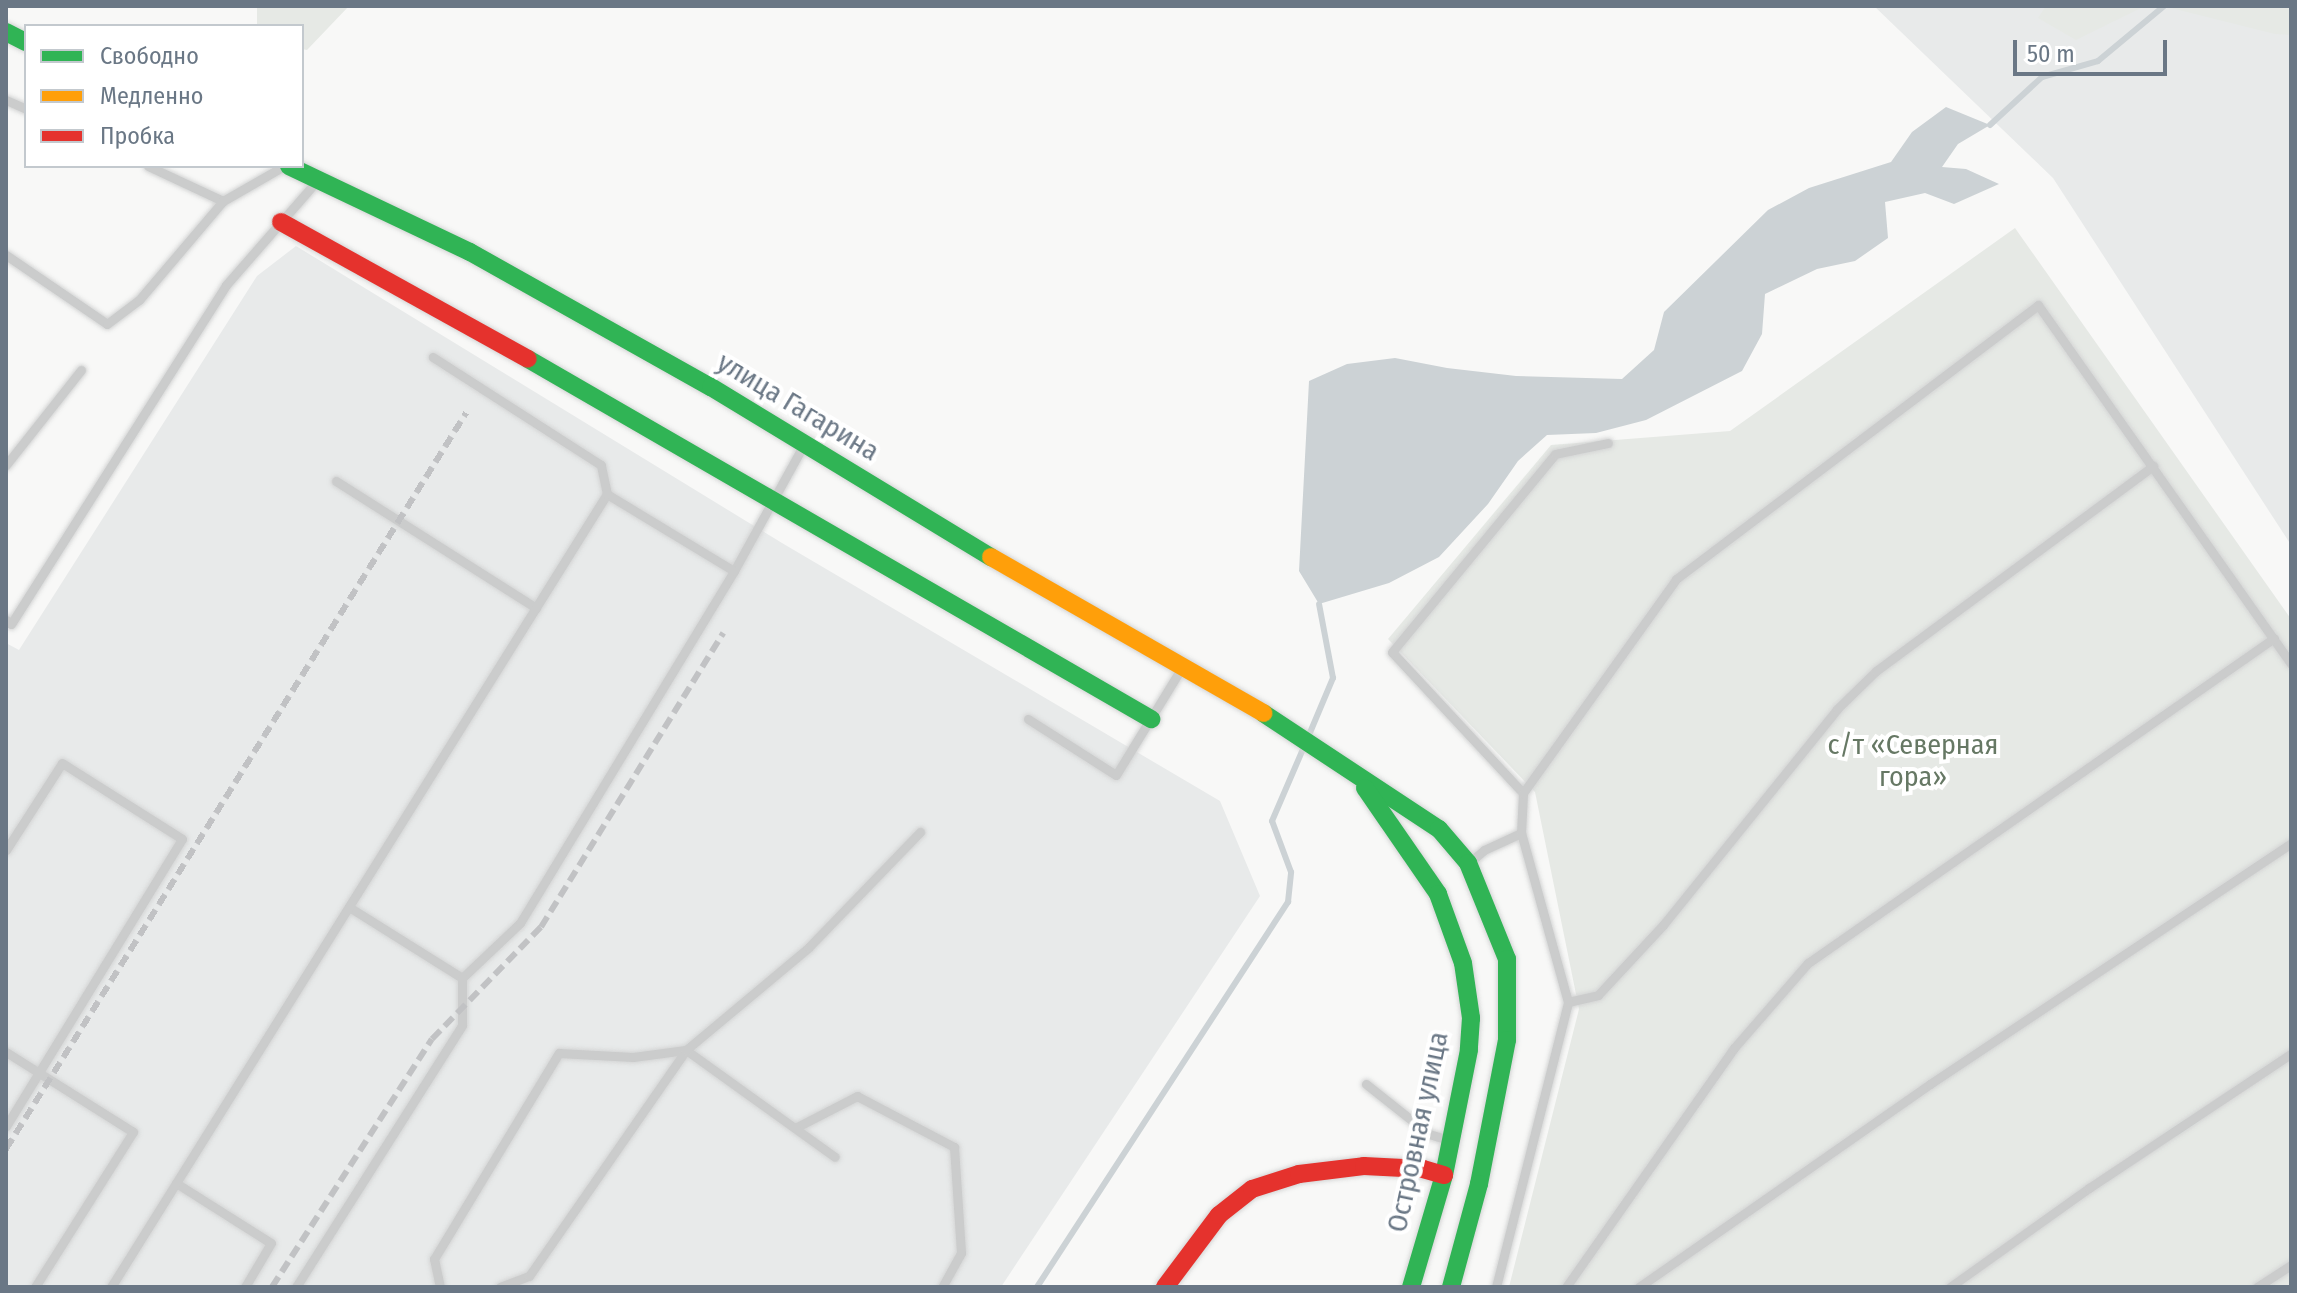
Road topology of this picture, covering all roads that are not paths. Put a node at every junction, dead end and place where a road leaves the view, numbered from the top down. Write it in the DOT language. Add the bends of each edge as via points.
graph roads {
  1 [pos="6,32"];
  2 [pos="24,41"];
  3 [pos="152,168"];
  4 [pos="283,168"];
  5 [pos="291,168"];
  6 [pos="318,180"];
  7 [pos="223,201"];
  8 [pos="281,222"];
  9 [pos="6,255"];
  10 [pos="433,357"];
  11 [pos="81,370"];
  12 [pos="1608,443"];
  13 [pos="805,444"];
  14 [pos="6,465"];
  15 [pos="2153,466"];
  16 [pos="336,481"];
  17 [pos="607,494"];
  18 [pos="774,500"];
  19 [pos="734,571"];
  20 [pos="536,608"];
  21 [pos="8,625"];
  22 [pos="2274,638"];
  23 [pos="2291,663"];
  24 [pos="1183,666"];
  25 [pos="1028,719"];
  26 [pos="1151,719"];
  27 [pos="1358,777"];
  28 [pos="1523,793"];
  29 [pos="920,832"];
  30 [pos="1521,833"];
  31 [pos="2291,843"];
  32 [pos="6,850"];
  33 [pos="1468,863"];
  34 [pos="349,907"];
  35 [pos="462,978"];
  36 [pos="1568,1002"];
  37 [pos="686,1050"];
  38 [pos="6,1052"];
  39 [pos="2291,1054"];
  40 [pos="39,1072"];
  41 [pos="1366,1084"];
  42 [pos="6,1126"];
  43 [pos="795,1128"];
  44 [pos="1449,1140"];
  45 [pos="835,1157"];
  46 [pos="1444,1175"];
  47 [pos="176,1183"];
  48 [pos="2291,1265"];
  49 [pos="35,1287"];
  50 [pos="111,1287"];
  51 [pos="245,1287"];
  52 [pos="296,1287"];
  53 [pos="440,1287"];
  54 [pos="500,1287"];
  55 [pos="942,1287"];
  56 [pos="1165,1287"];
  57 [pos="1411,1287"];
  58 [pos="1451,1287"];
  59 [pos="1496,1287"];
  60 [pos="1566,1287"];
  61 [pos="1639,1287"];
  62 [pos="1950,1287"];
  63 [pos="2257,1287"];
  1 -- 2 [label="main road"];
  3 -- 7 [label="lane"];
  4 -- 7 [label="lane"];
  5 -- 6 [label="main road, улица Гагарина"];
  6 -- 8 [label="lane"];
  6 -- 13 [label="main road, улица Гагарина" via="470,252"];
  7 -- 9 [label="lane" via="139,300 107,324"];
  8 -- 18 [label="main road"];
  8 -- 21 [label="lane" via="226,285"];
  10 -- 17 [label="lane" via="601,465"];
  11 -- 14 [label="lane"];
  12 -- 28 [label="lane" via="1555,454 1392,652"];
  13 -- 18 [label="lane"];
  13 -- 24 [label="main road, улица Гагарина"];
  15 -- 22 [label="lane"];
  15 -- 28 [label="lane" via="2038,305 1676,579"];
  15 -- 36 [label="lane" via="1876,671 1837,709 1663,925 1598,995"];
  16 -- 20 [label="lane"];
  17 -- 19 [label="lane"];
  17 -- 20 [label="lane"];
  18 -- 19 [label="lane"];
  18 -- 26 [label="main road"];
  19 -- 35 [label="lane" via="520,923"];
  20 -- 34 [label="lane"];
  22 -- 23 [label="lane"];
  22 -- 60 [label="lane" via="1808,963 1734,1048"];
  24 -- 26 [label="lane"];
  24 -- 27 [label="main road, улица Гагарина"];
  25 -- 26 [label="lane" via="1116,775"];
  27 -- 33 [label="main road, улица Гагарина" via="1439,829"];
  27 -- 44 [label="main road, Островная улица" via="1438,894 1463,963 1471,1018 1469,1050"];
  28 -- 30 [label="lane"];
  29 -- 37 [label="lane" via="809,947"];
  30 -- 33 [label="lane"];
  30 -- 36 [label="lane"];
  31 -- 61 [label="lane"];
  32 -- 40 [label="lane" via="62,763 182,839"];
  33 -- 58 [label="main road" via="1507,959 1507,1040 1479,1184"];
  34 -- 35 [label="lane"];
  34 -- 47 [label="lane"];
  35 -- 52 [label="lane" via="462,1025"];
  36 -- 59 [label="lane"];
  37 -- 43 [label="lane"];
  37 -- 53 [label="lane" via="633,1057 559,1053 434,1259"];
  37 -- 54 [label="lane" via="529,1276"];
  38 -- 40 [label="lane"];
  39 -- 62 [label="lane"];
  40 -- 42 [label="lane"];
  40 -- 49 [label="lane" via="133,1132"];
  41 -- 44 [label="lane" via="1429,1134"];
  43 -- 45 [label="lane"];
  43 -- 55 [label="lane" via="857,1096 954,1147 961,1253"];
  44 -- 46 [label="main road, Островная улица"];
  46 -- 56 [label="main road" via="1364,1166 1299,1174 1252,1189 1219,1215"];
  46 -- 57 [label="main road, Островная улица"];
  47 -- 50 [label="lane"];
  47 -- 51 [label="lane" via="271,1243"];
  48 -- 63 [label="lane"];
}
